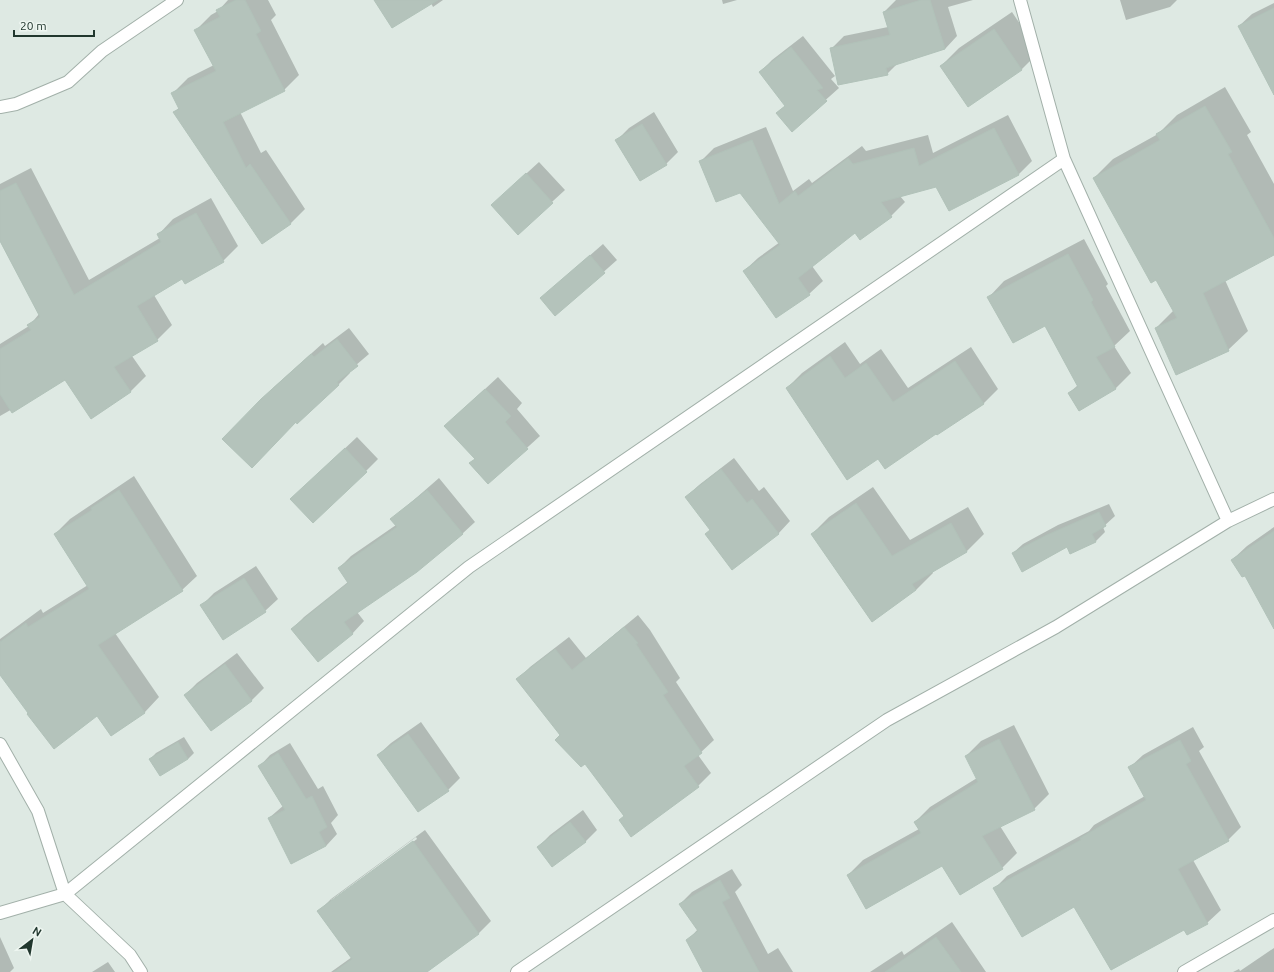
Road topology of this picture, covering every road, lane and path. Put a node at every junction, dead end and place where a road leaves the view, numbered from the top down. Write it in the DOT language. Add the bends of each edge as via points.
graph roads {
  1 [pos="177,0"];
  2 [pos="1020,0"];
  3 [pos="0,107"];
  4 [pos="1064,159"];
  5 [pos="1274,499"];
  6 [pos="1228,521"];
  7 [pos="0,744"];
  8 [pos="65,894"];
  9 [pos="0,913"];
  10 [pos="1274,920"];
  11 [pos="141,972"];
  12 [pos="517,972"];
  13 [pos="1184,972"];
  1 -- 3 [label="street" via="102,51 68,82 16,104"];
  2 -- 4 [label="street"];
  4 -- 6 [label="street"];
  4 -- 8 [label="street" via="469,567"];
  5 -- 6 [label="street"];
  6 -- 12 [label="street" via="1056,627 886,720"];
  7 -- 8 [label="street" via="38,811"];
  8 -- 9 [label="street"];
  8 -- 11 [label="street" via="130,955"];
  10 -- 13 [label="street"];
}
